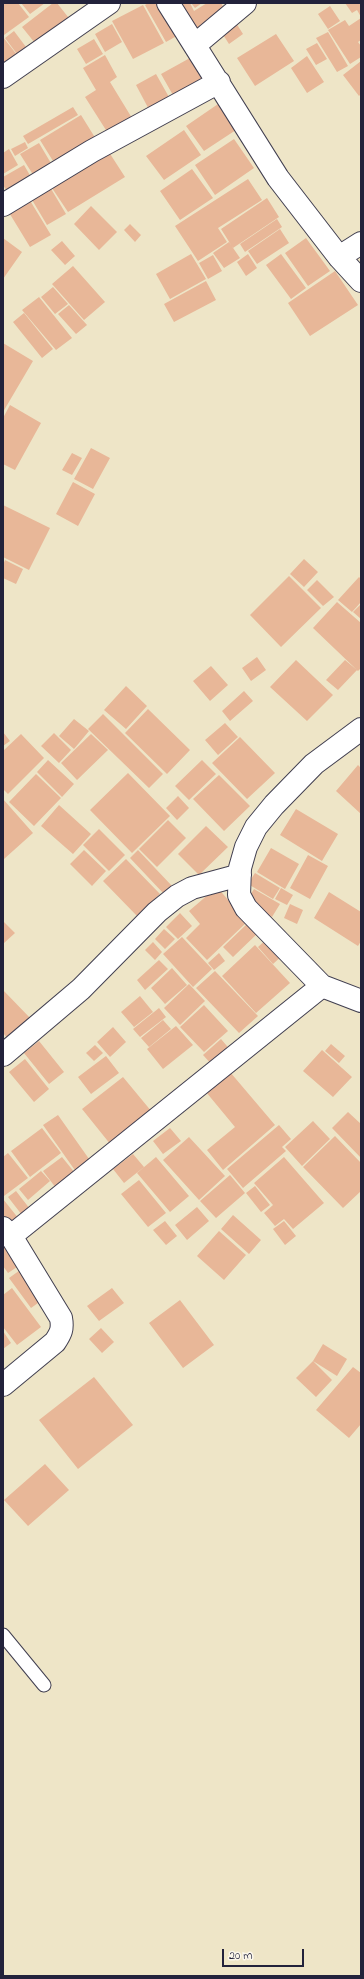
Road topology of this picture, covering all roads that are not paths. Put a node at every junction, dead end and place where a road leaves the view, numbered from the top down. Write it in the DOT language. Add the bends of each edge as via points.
graph roads {
  1 [pos="108,3"];
  2 [pos="168,3"];
  3 [pos="245,3"];
  4 [pos="195,45"];
  5 [pos="3,77"];
  6 [pos="219,82"];
  7 [pos="3,206"];
  8 [pos="361,243"];
  9 [pos="339,257"];
  10 [pos="361,281"];
  11 [pos="361,729"];
  12 [pos="240,875"];
  13 [pos="322,986"];
  14 [pos="361,1001"];
  15 [pos="3,1055"];
  16 [pos="7,1232"];
  17 [pos="3,1385"];
  18 [pos="3,1635"];
  19 [pos="44,1685"];
  1 -- 5 [label="street"];
  2 -- 4 [label="street"];
  3 -- 4 [label="street"];
  4 -- 6 [label="street"];
  6 -- 7 [label="street" via="92,151"];
  6 -- 9 [label="street" via="278,178"];
  8 -- 9 [label="street"];
  9 -- 10 [label="street"];
  11 -- 12 [label="street" via="314,764 274,804 256,827 246,847"];
  12 -- 13 [label="street" via="239,895 246,908"];
  12 -- 15 [label="street" via="192,888 177,896 157,912 80,989"];
  13 -- 14 [label="street"];
  13 -- 16 [label="street"];
  16 -- 17 [label="street" via="61,1318 63,1326 55,1342"];
  18 -- 19 [label="lane"];
}
